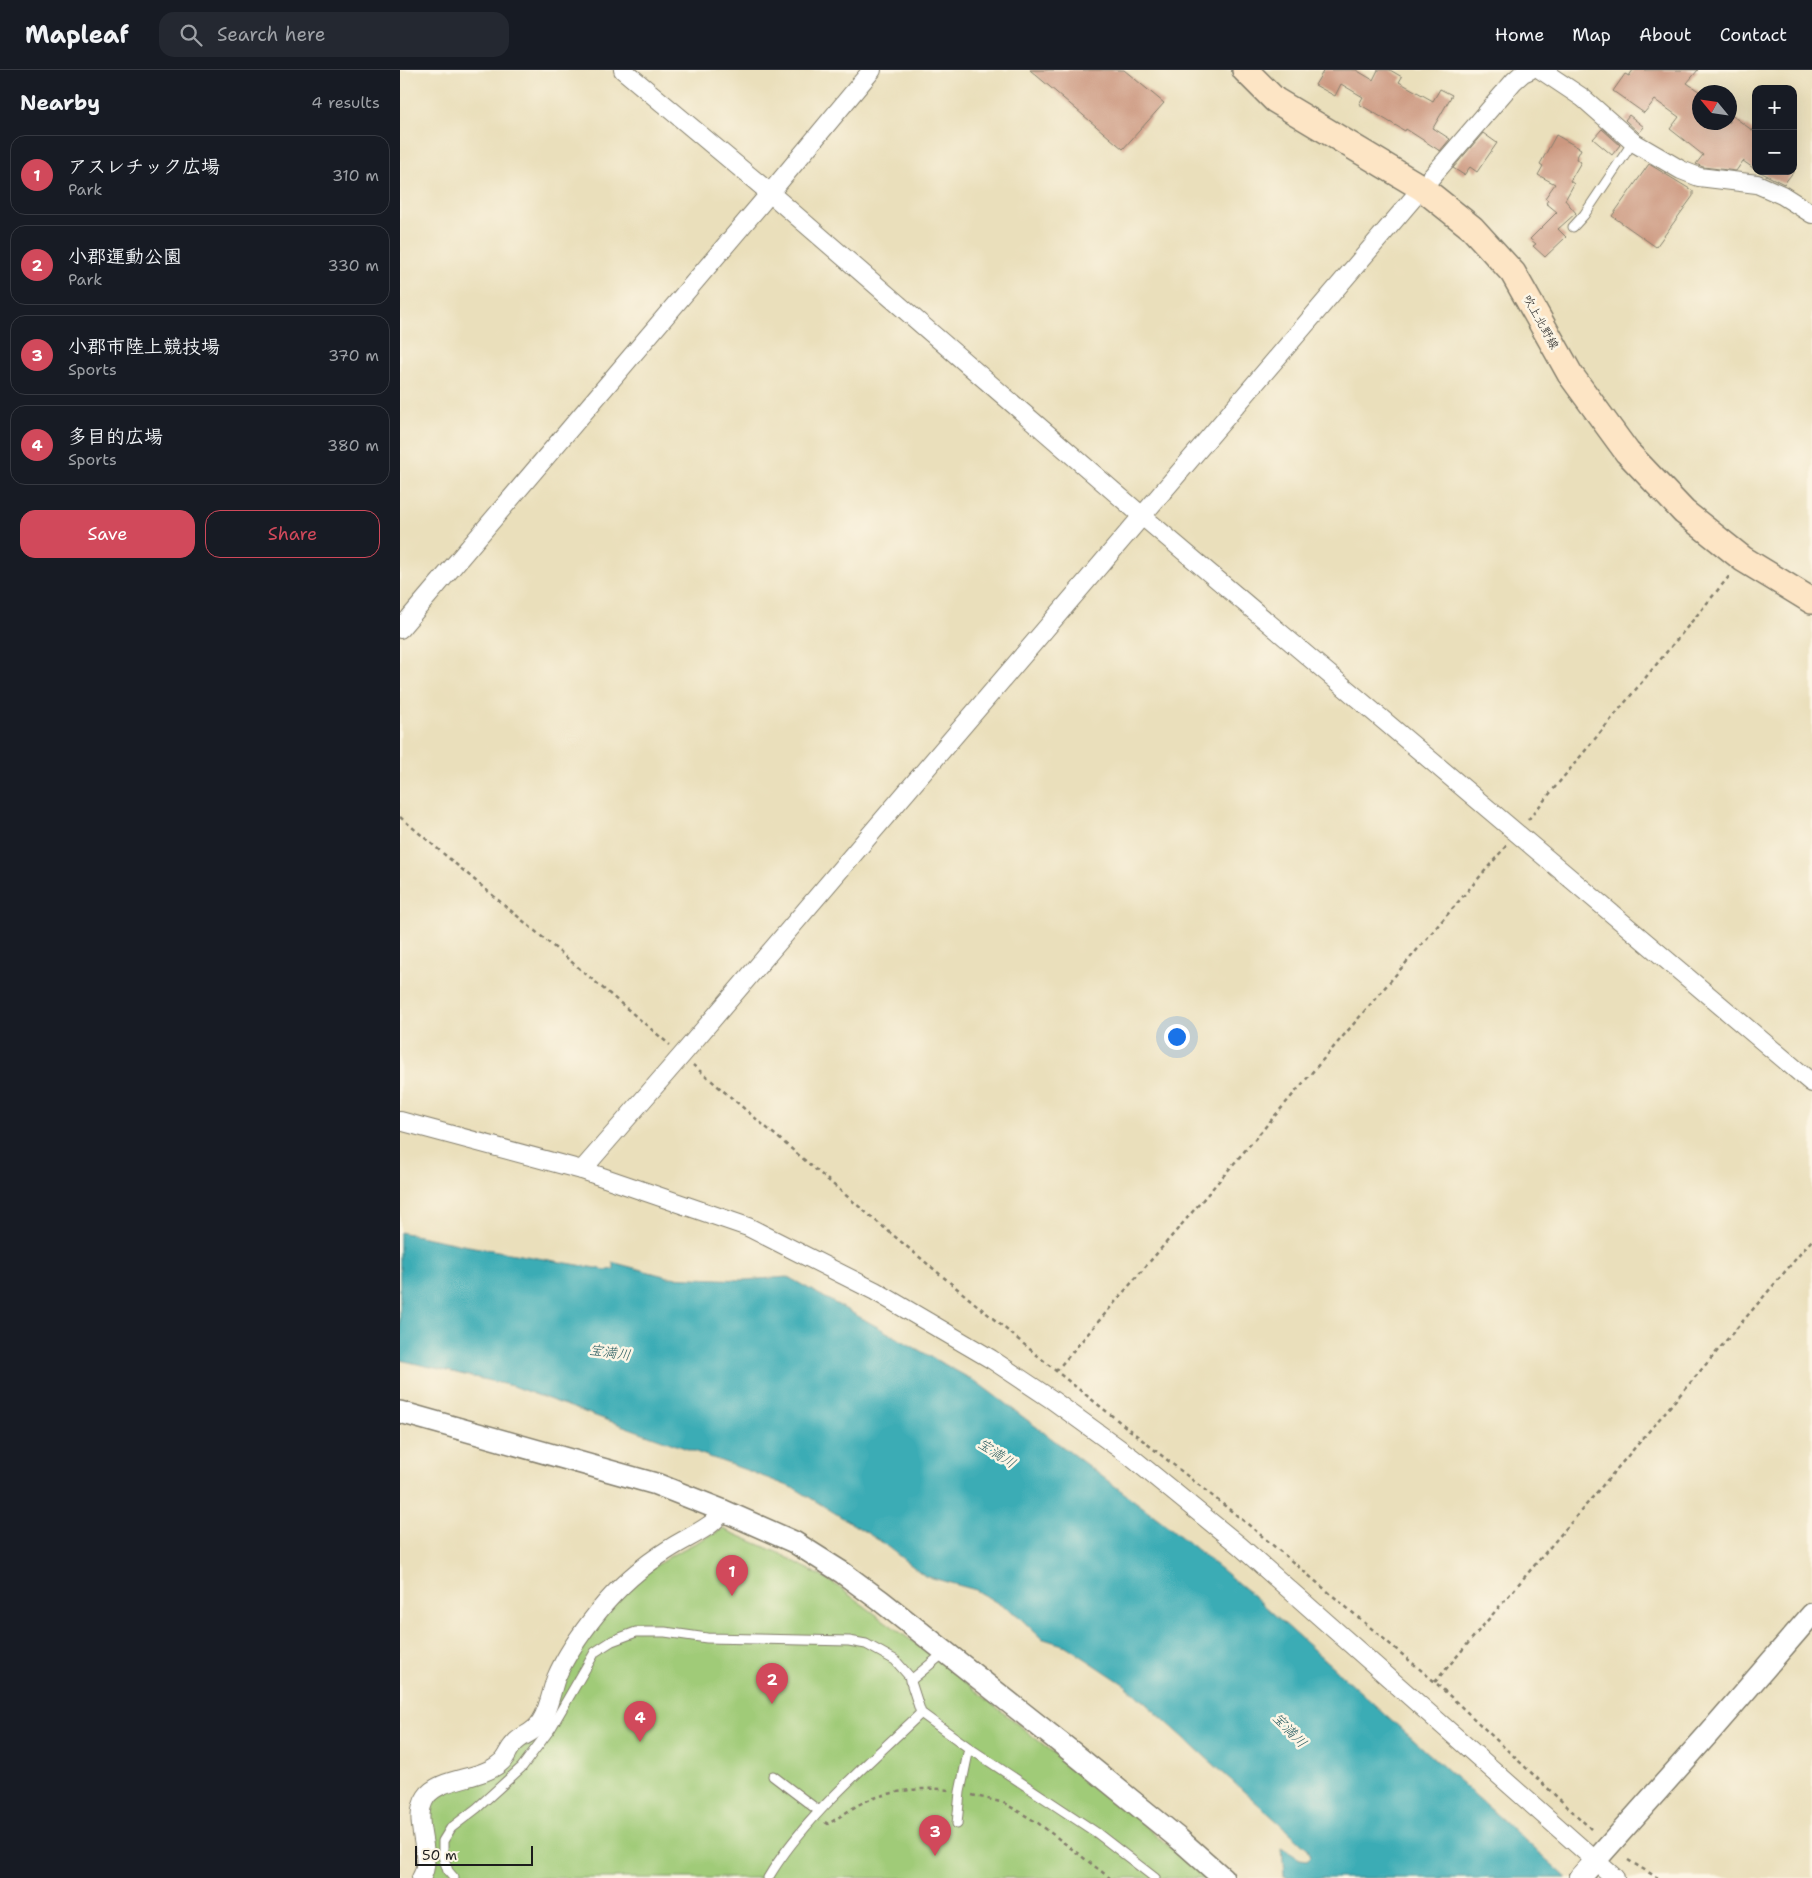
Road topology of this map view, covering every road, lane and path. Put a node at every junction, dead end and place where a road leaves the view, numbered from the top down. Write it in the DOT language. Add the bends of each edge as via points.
graph roads {
  1 [pos="623,70"];
  2 [pos="872,70"];
  3 [pos="1245,70"];
  4 [pos="1541,70"];
  5 [pos="1524,71"];
  6 [pos="1633,142"];
  7 [pos="1422,188"];
  8 [pos="770,193"];
  9 [pos="1812,214"];
  10 [pos="1573,226"];
  11 [pos="1141,515"];
  12 [pos="1743,559"];
  13 [pos="1812,601"];
  14 [pos="400,629"];
  15 [pos="400,817"];
  16 [pos="1517,833"];
  17 [pos="682,1055"];
  18 [pos="1812,1083"];
  19 [pos="400,1121"];
  20 [pos="582,1170"];
  21 [pos="1812,1240"];
  22 [pos="1056,1371"];
  23 [pos="400,1412"];
  24 [pos="724,1511"];
  25 [pos="1812,1614"];
  26 [pos="945,1652"];
  27 [pos="910,1681"];
  28 [pos="1435,1682"];
  29 [pos="921,1713"];
  30 [pos="969,1748"];
  31 [pos="773,1776"];
  32 [pos="819,1811"];
  33 [pos="957,1824"];
  34 [pos="1591,1829"];
  35 [pos="1628,1860"];
  36 [pos="1589,1868"];
  37 [pos="421,1878"];
  38 [pos="454,1878"];
  39 [pos="768,1878"];
  40 [pos="1155,1878"];
  41 [pos="1223,1878"];
  42 [pos="1615,1878"];
  43 [pos="1658,1878"];
  1 -- 8 [label="street"];
  2 -- 8 [label="street"];
  3 -- 7 [label="main road, 吹上北野線" via="1281,105"];
  4 -- 6 [label="street" via="1583,98"];
  5 -- 7 [label="street"];
  6 -- 9 [label="street" via="1680,170 1699,177 1757,184"];
  6 -- 10 [label="lane" via="1599,194"];
  7 -- 11 [label="street"];
  7 -- 12 [label="main road, 吹上北野線" via="1472,228 1513,273 1570,374 1627,452 1684,512"];
  8 -- 11 [label="street"];
  8 -- 14 [label="street"];
  11 -- 16 [label="street"];
  11 -- 17 [label="street"];
  12 -- 13 [label="main road, 吹上北野線"];
  12 -- 16 [label="path"];
  15 -- 17 [label="path"];
  16 -- 18 [label="street"];
  16 -- 22 [label="path"];
  17 -- 20 [label="street"];
  17 -- 22 [label="path"];
  19 -- 20 [label="street"];
  20 -- 36 [label="street" via="748,1227 875,1291 991,1359 1051,1399 1131,1457 1240,1546"];
  21 -- 28 [label="path"];
  22 -- 28 [label="path" via="1250,1526"];
  23 -- 24 [label="street" via="656,1484"];
  24 -- 26 [label="street" via="810,1552 858,1584"];
  24 -- 37 [label="street" via="710,1526 668,1549 639,1570 599,1611 566,1658 542,1720 532,1732 513,1743 501,1763 431,1790 426,1796 420,1814 425,1858"];
  25 -- 36 [label="street"];
  26 -- 27 [label="lane"];
  26 -- 41 [label="street" via="1087,1764"];
  27 -- 29 [label="lane"];
  27 -- 38 [label="lane" via="895,1660 866,1644 849,1641 707,1638 636,1632 612,1641 596,1652 551,1728 522,1767 451,1828 443,1841 443,1856"];
  28 -- 34 [label="path"];
  29 -- 30 [label="lane"];
  29 -- 32 [label="lane"];
  30 -- 33 [label="lane"];
  30 -- 40 [label="lane" via="1097,1833"];
  31 -- 32 [label="lane"];
  32 -- 39 [label="lane"];
  35 -- 43 [label="path"];
  36 -- 42 [label="street"];
}
